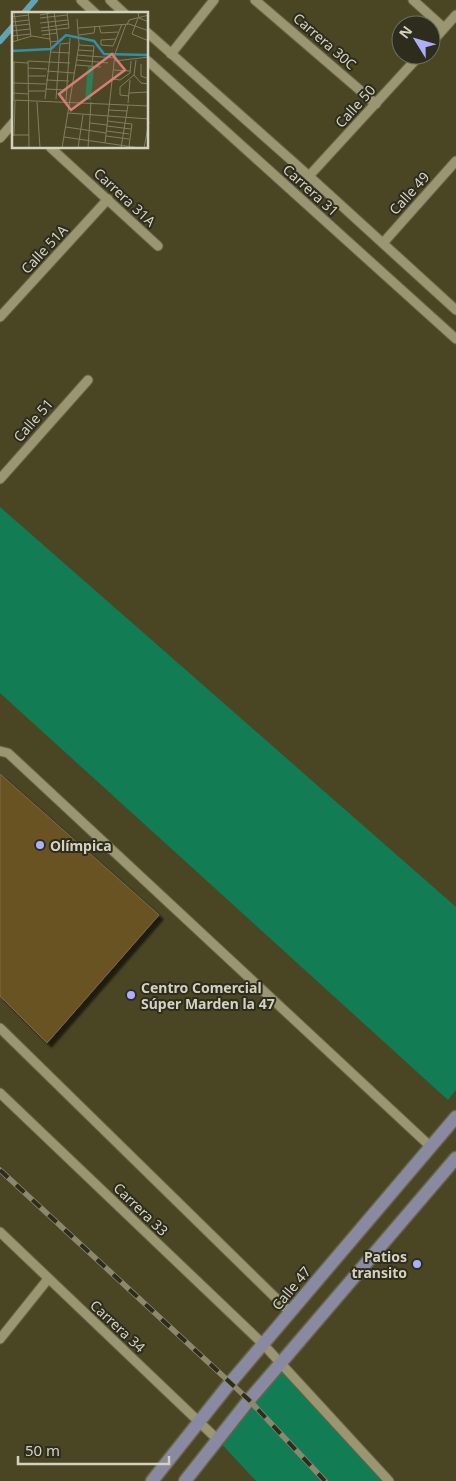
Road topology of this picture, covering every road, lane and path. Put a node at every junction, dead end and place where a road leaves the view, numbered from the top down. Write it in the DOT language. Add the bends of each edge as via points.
graph roads {
  1 [pos="82,0"];
  2 [pos="214,0"];
  3 [pos="255,0"];
  4 [pos="413,0"];
  5 [pos="113,3"];
  6 [pos="94,12"];
  7 [pos="123,12"];
  8 [pos="456,15"];
  9 [pos="444,28"];
  10 [pos="441,31"];
  11 [pos="149,34"];
  12 [pos="171,54"];
  13 [pos="149,62"];
  14 [pos="411,65"];
  15 [pos="376,104"];
  16 [pos="12,124"];
  17 [pos="0,138"];
  18 [pos="52,149"];
  19 [pos="456,162"];
  20 [pos="309,176"];
  21 [pos="108,200"];
  22 [pos="383,243"];
  23 [pos="158,246"];
  24 [pos="456,310"];
  25 [pos="0,317"];
  26 [pos="456,339"];
  27 [pos="88,380"];
  28 [pos="0,479"];
  29 [pos="0,751"];
  30 [pos="0,1028"];
  31 [pos="0,1094"];
  32 [pos="456,1117"];
  33 [pos="431,1147"];
  34 [pos="456,1158"];
  35 [pos="0,1232"];
  36 [pos="48,1279"];
  37 [pos="290,1312"];
  38 [pos="0,1339"];
  39 [pos="263,1344"];
  40 [pos="281,1364"];
  41 [pos="199,1421"];
  42 [pos="217,1439"];
  43 [pos="152,1481"];
  44 [pos="184,1481"];
  45 [pos="389,1481"];
  1 -- 6 [label="street"];
  2 -- 12 [label="street"];
  3 -- 15 [label="street, Carrera 30C"];
  4 -- 9 [label="street"];
  5 -- 7 [label="street"];
  8 -- 9 [label="street"];
  9 -- 10 [label="street"];
  11 -- 12 [label="street, Carrera 31"];
  12 -- 20 [label="street, Carrera 31"];
  13 -- 26 [label="street, Carrera 31"];
  14 -- 15 [label="street, Calle 50"];
  15 -- 20 [label="street, Calle 50"];
  16 -- 17 [label="street"];
  18 -- 21 [label="street, Carrera 31A"];
  19 -- 22 [label="street, Calle 49"];
  20 -- 22 [label="street, Carrera 31"];
  21 -- 23 [label="street, Carrera 31A"];
  21 -- 25 [label="street, Calle 51A"];
  22 -- 24 [label="street, Carrera 31"];
  27 -- 28 [label="street, Calle 51"];
  29 -- 33 [label="street" via="8,753"];
  30 -- 37 [label="street"];
  31 -- 39 [label="street, Carrera 33"];
  32 -- 33 [label="main road, Calle 47"];
  33 -- 37 [label="main road, Calle 47"];
  34 -- 40 [label="main road"];
  35 -- 36 [label="street, Carrera 34"];
  36 -- 38 [label="street"];
  36 -- 41 [label="street, Carrera 34"];
  37 -- 39 [label="main road, Calle 47"];
  39 -- 40 [label="street"];
  39 -- 41 [label="main road, Calle 47"];
  40 -- 42 [label="main road"];
  40 -- 45 [label="street"];
  41 -- 42 [label="street, Carrera 34"];
  41 -- 43 [label="main road, Calle 47"];
  42 -- 44 [label="main road"];
}
